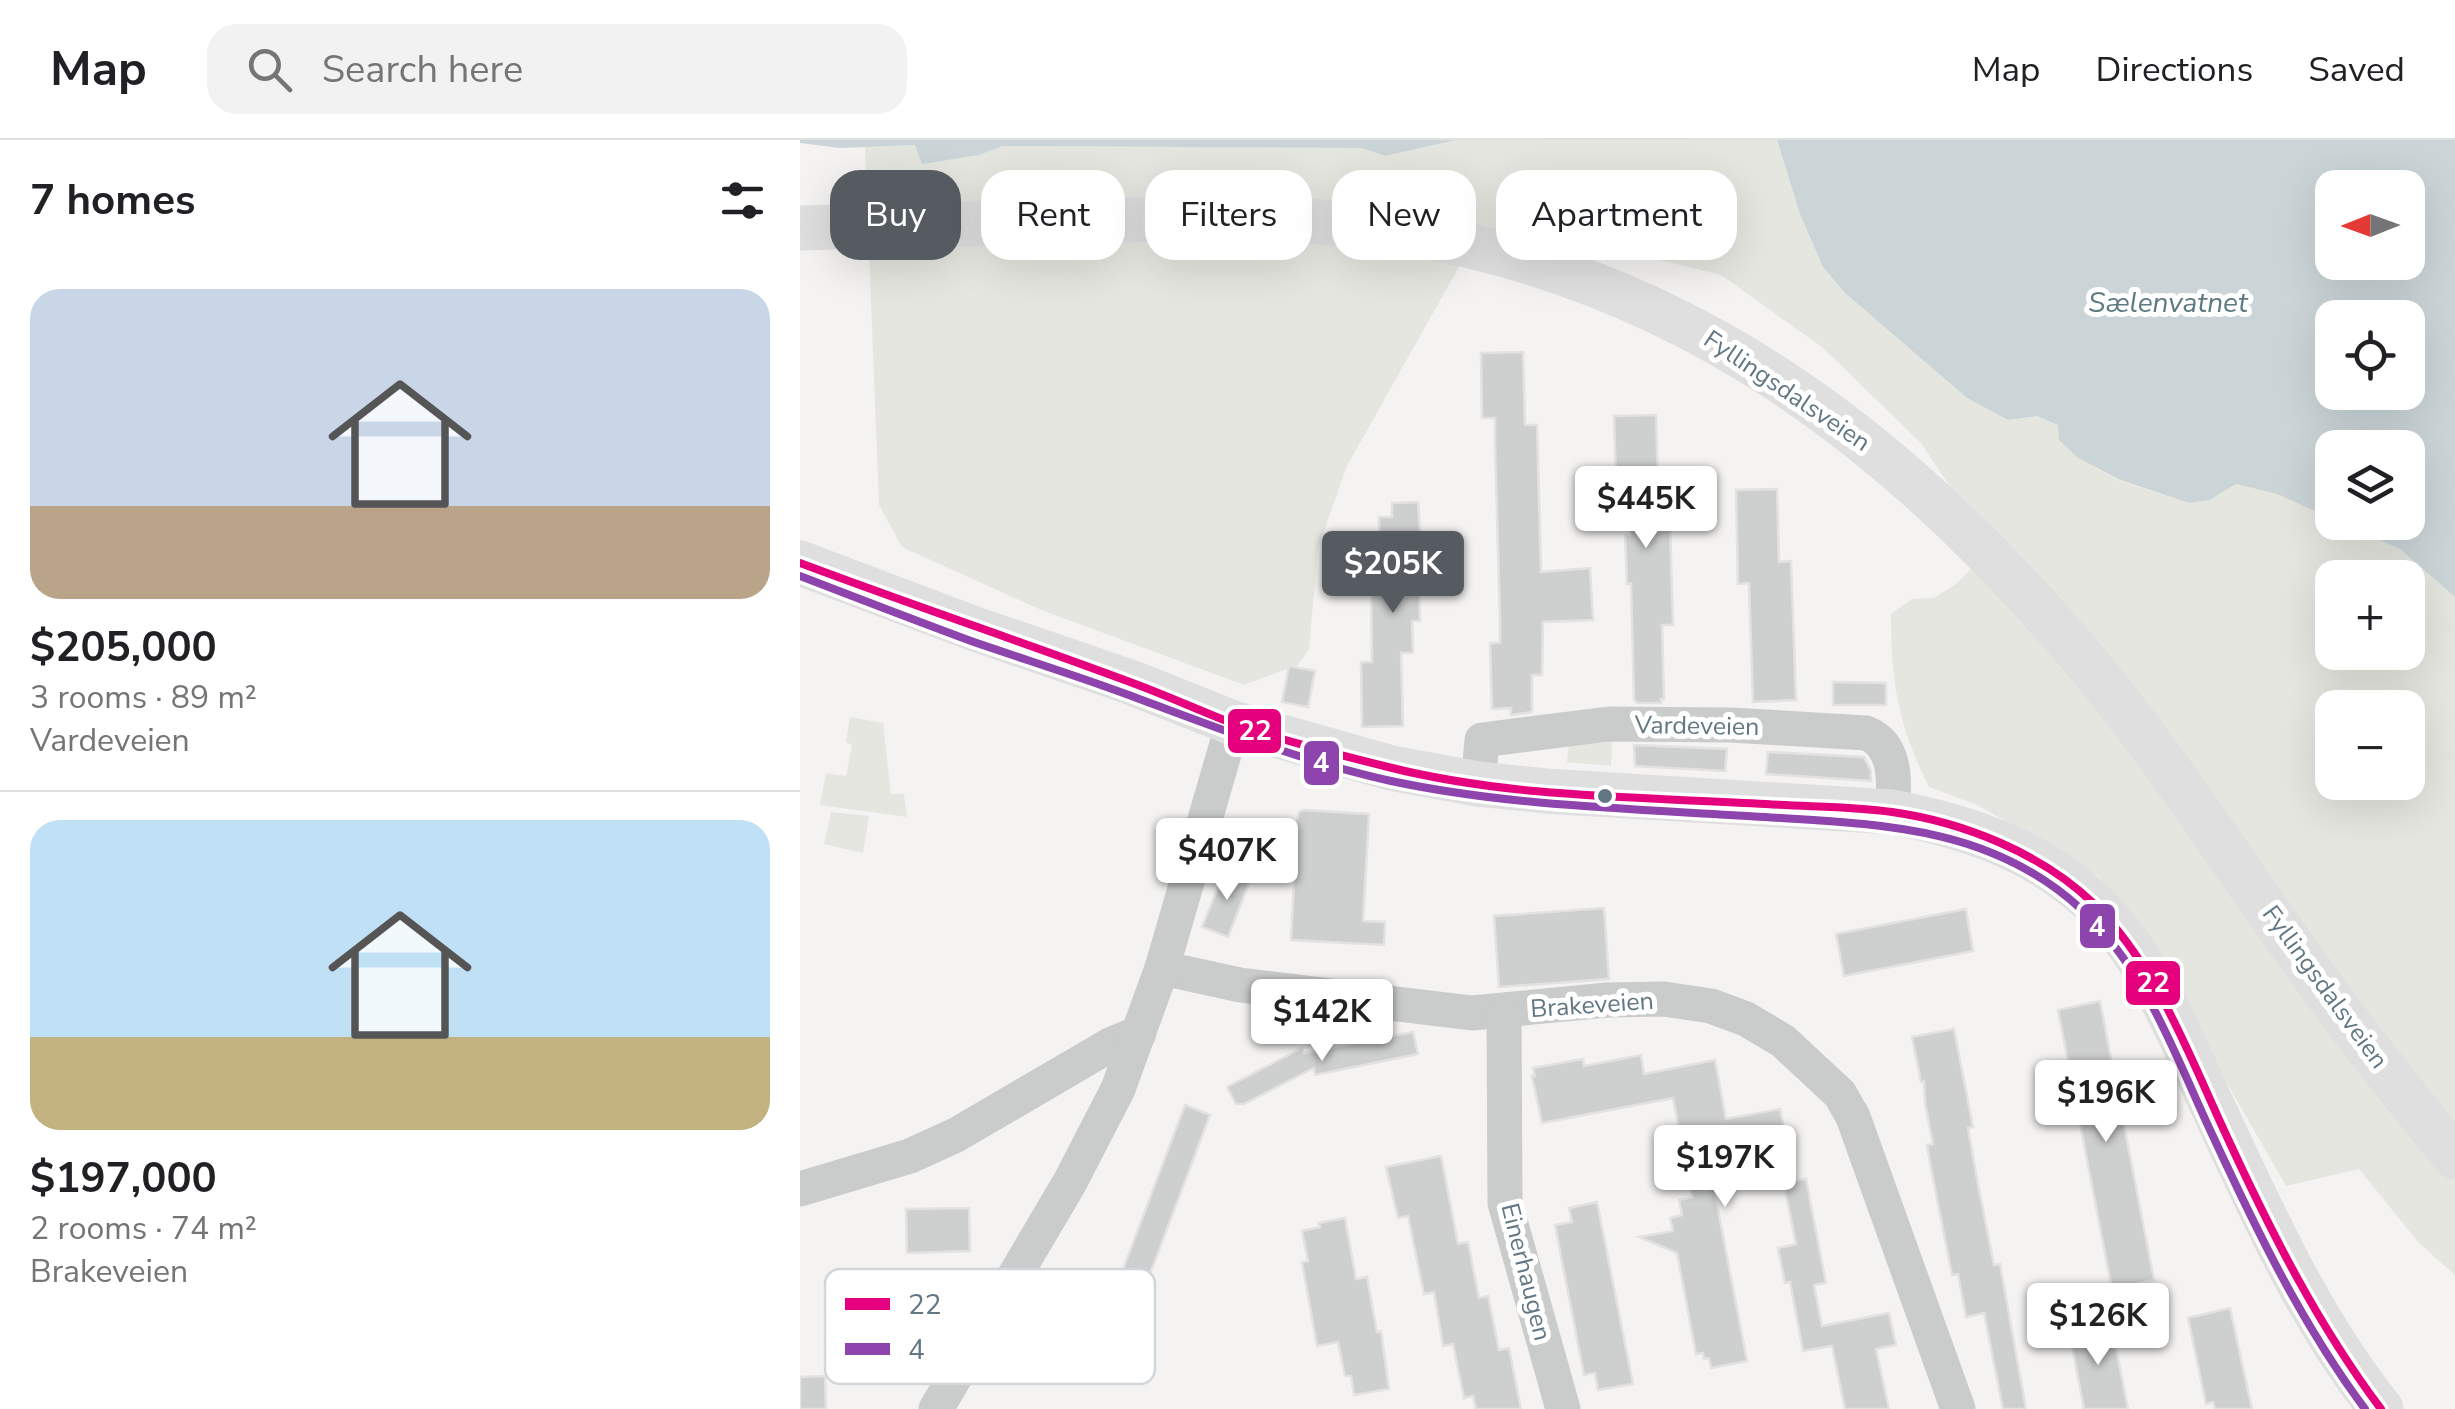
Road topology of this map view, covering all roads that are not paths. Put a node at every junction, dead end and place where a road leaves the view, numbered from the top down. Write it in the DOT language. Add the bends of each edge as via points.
graph roads {
  1 [pos="800,228"];
  2 [pos="800,563"];
  3 [pos="1233,723"];
  4 [pos="1478,784"];
  5 [pos="1892,812"];
  6 [pos="1162,968"];
  7 [pos="1504,1012"];
  8 [pos="1139,1033"];
  9 [pos="2455,1157"];
  10 [pos="800,1189"];
  11 [pos="1019,1269"];
  12 [pos="951,1384"];
  13 [pos="936,1409"];
  14 [pos="1563,1409"];
  15 [pos="1958,1409"];
  16 [pos="2381,1409"];
  1 -- 9 [label="main road, Fyllingsdalsveien" via="1204,218 1323,222 1396,230 1534,263 1688,325 1840,421 1988,552 2089,665 2326,994"];
  2 -- 3 [label="main road"];
  3 -- 4 [label="main road" via="1391,768"];
  3 -- 6 [label="street"];
  4 -- 5 [label="main road"];
  4 -- 5 [label="street, Vardeveien" via="1482,740 1609,724 1866,733 1880,738 1886,750"];
  5 -- 16 [label="main road" via="1970,830 2033,860 2067,881 2122,934 2168,1010 2312,1310"];
  6 -- 7 [label="street, Brakeveien" via="1240,984"];
  6 -- 8 [label="street"];
  7 -- 14 [label="street, Einerhaugen" via="1505,1203"];
  7 -- 15 [label="street, Brakeveien" via="1664,999 1711,1006 1783,1041 1840,1094 1853,1117"];
  8 -- 10 [label="street" via="956,1135"];
  8 -- 11 [label="street" via="1118,1088"];
  12 -- 13 [label="street"];
}
